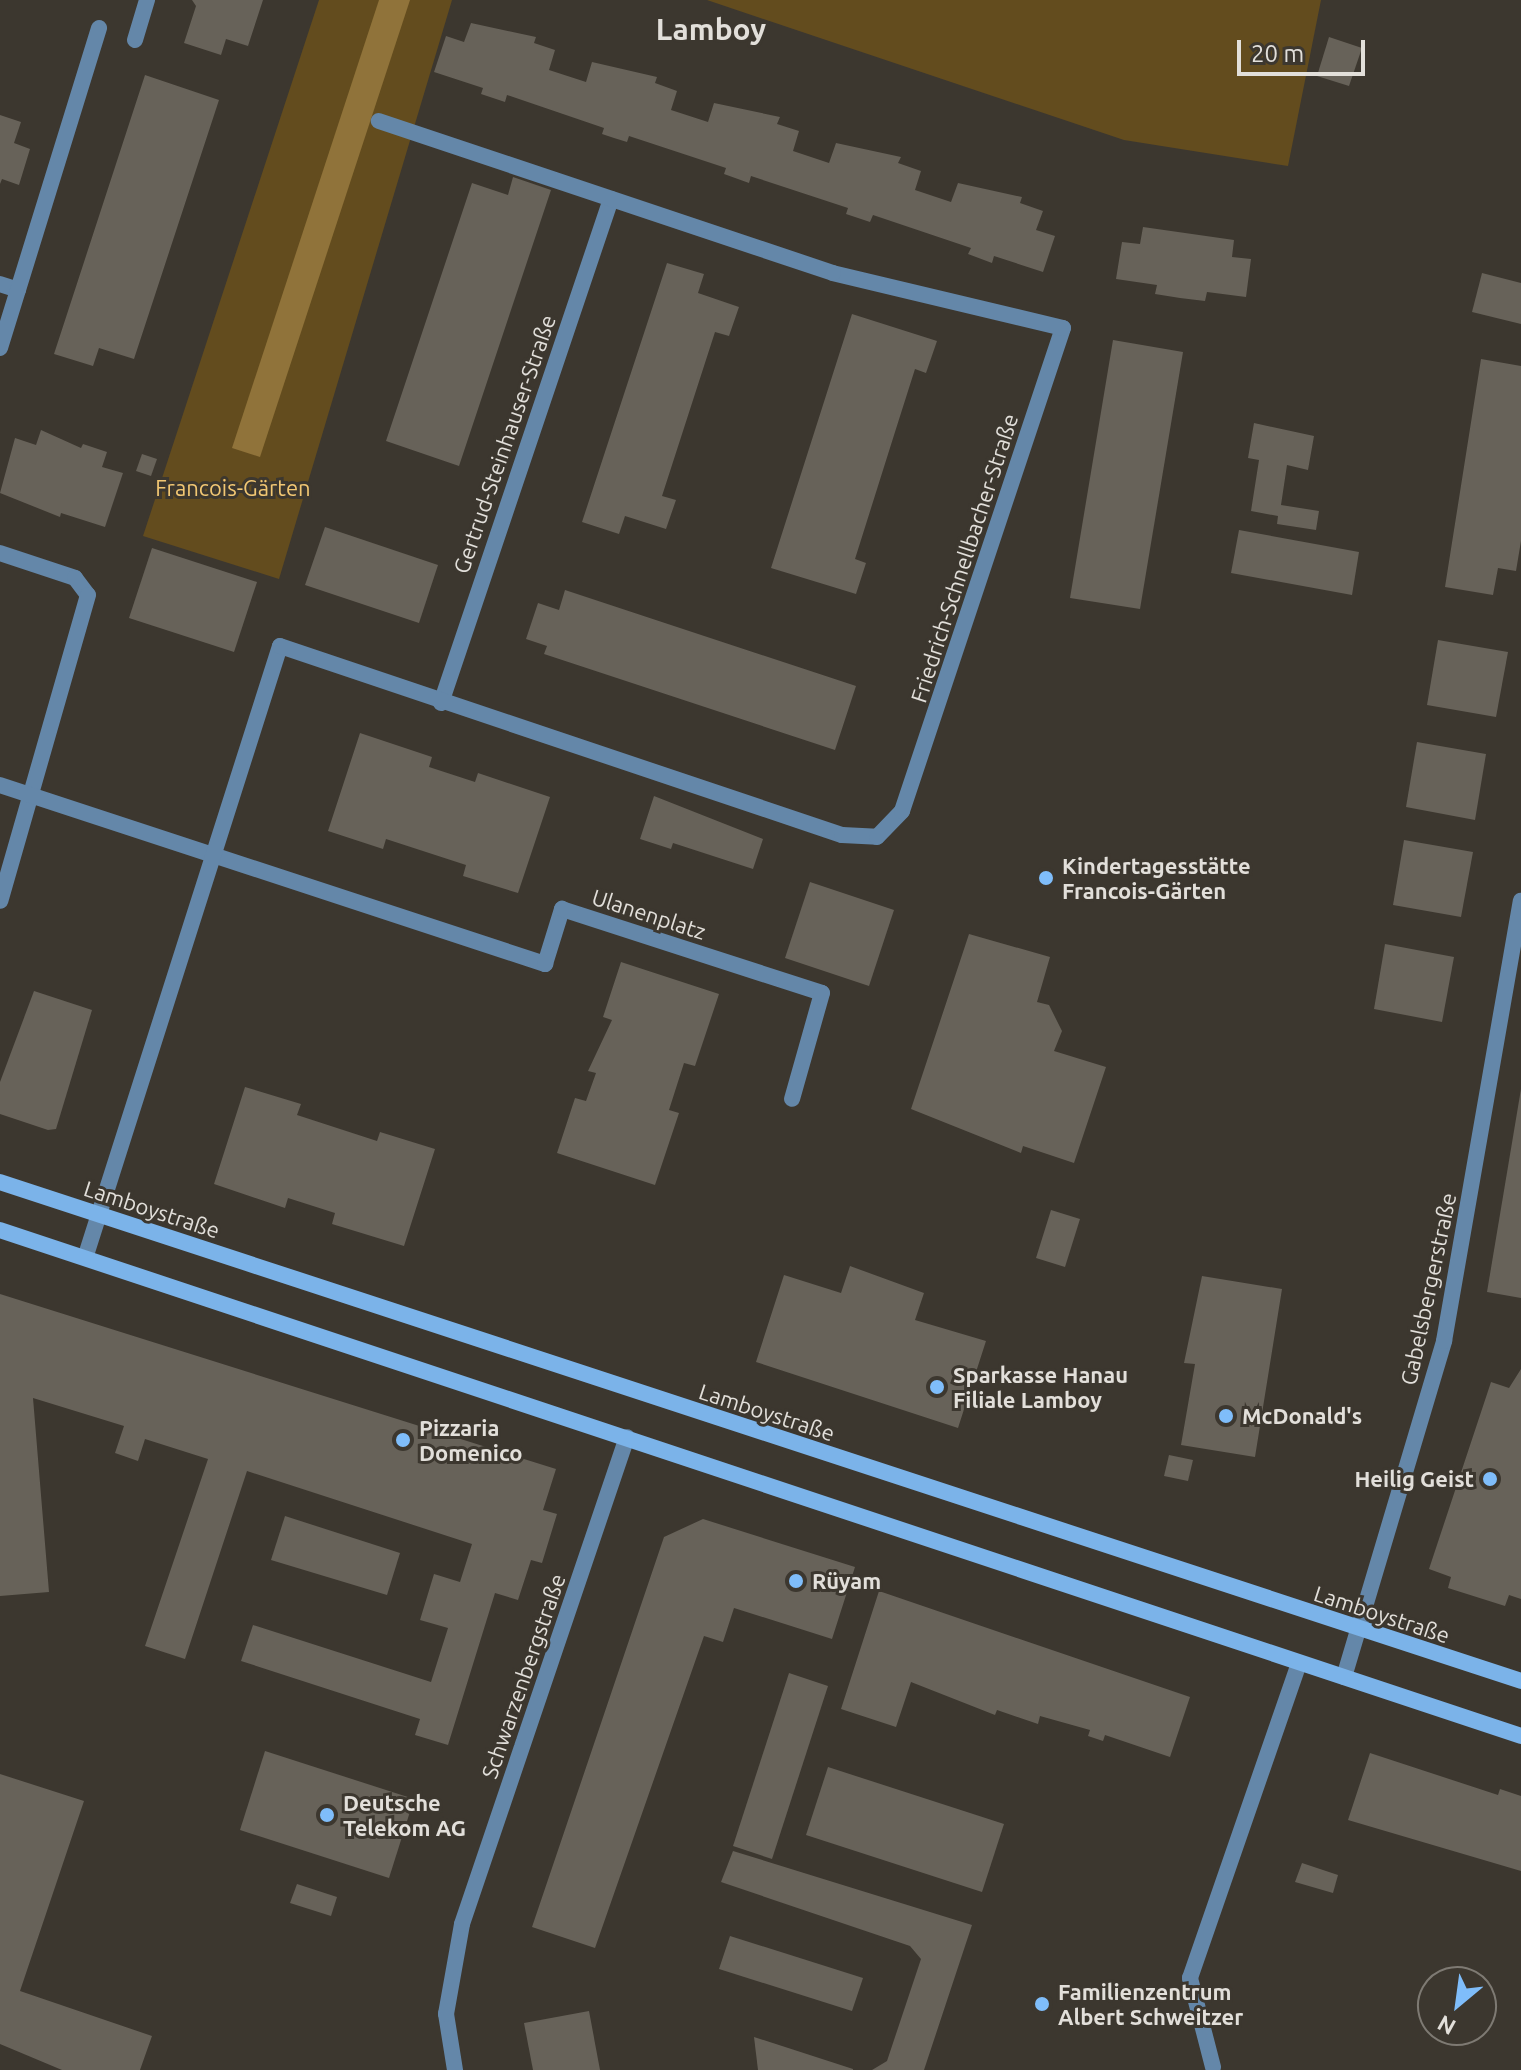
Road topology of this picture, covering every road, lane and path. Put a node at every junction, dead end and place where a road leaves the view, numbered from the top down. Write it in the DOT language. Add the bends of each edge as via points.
graph roads {
  1 [pos="147,0"];
  2 [pos="99,28"];
  3 [pos="135,40"];
  4 [pos="379,121"];
  5 [pos="611,199"];
  6 [pos="0,284"];
  7 [pos="18,290"];
  8 [pos="0,348"];
  9 [pos="0,553"];
  10 [pos="441,703"];
  11 [pos="0,785"];
  12 [pos="33,796"];
  13 [pos="214,854"];
  14 [pos="0,901"];
  15 [pos="1521,901"];
  16 [pos="792,1099"];
  17 [pos="0,1182"];
  18 [pos="99,1215"];
  19 [pos="0,1230"];
  20 [pos="86,1255"];
  21 [pos="627,1437"];
  22 [pos="1358,1630"];
  23 [pos="1299,1663"];
  24 [pos="1344,1677"];
  25 [pos="1521,1681"];
  26 [pos="1521,1736"];
  27 [pos="1213,2067"];
  28 [pos="455,2070"];
  1 -- 3 [label="street"];
  2 -- 7 [label="street"];
  4 -- 5 [label="street, Friedrich-Schnellbacher-Straße"];
  5 -- 10 [label="street, Gertrud-Steinhauser-Straße"];
  5 -- 10 [label="street, Friedrich-Schnellbacher-Straße" via="833,273 1063,328 961,642 902,811 877,837 842,835"];
  6 -- 7 [label="street"];
  7 -- 8 [label="street"];
  9 -- 12 [label="street" via="75,578 88,595"];
  10 -- 13 [label="street, Friedrich-Schnellbacher-Straße" via="280,646"];
  11 -- 12 [label="street, Ulanenplatz"];
  12 -- 13 [label="street, Ulanenplatz"];
  12 -- 14 [label="street"];
  13 -- 16 [label="street, Ulanenplatz" via="545,964 562,909 822,993"];
  13 -- 18 [label="street"];
  15 -- 22 [label="street, Gabelsbergerstraße" via="1444,1341"];
  17 -- 18 [label="main road, Lamboystraße"];
  18 -- 20 [label="street"];
  18 -- 22 [label="main road, Lamboystraße"];
  19 -- 20 [label="main road"];
  20 -- 21 [label="main road"];
  21 -- 23 [label="main road"];
  21 -- 28 [label="street, Schwarzenbergstraße" via="462,1924 446,2014"];
  22 -- 24 [label="street, Gabelsbergerstraße"];
  22 -- 25 [label="main road, Lamboystraße"];
  23 -- 24 [label="main road"];
  23 -- 27 [label="street" via="1190,1978"];
  24 -- 26 [label="main road"];
}
